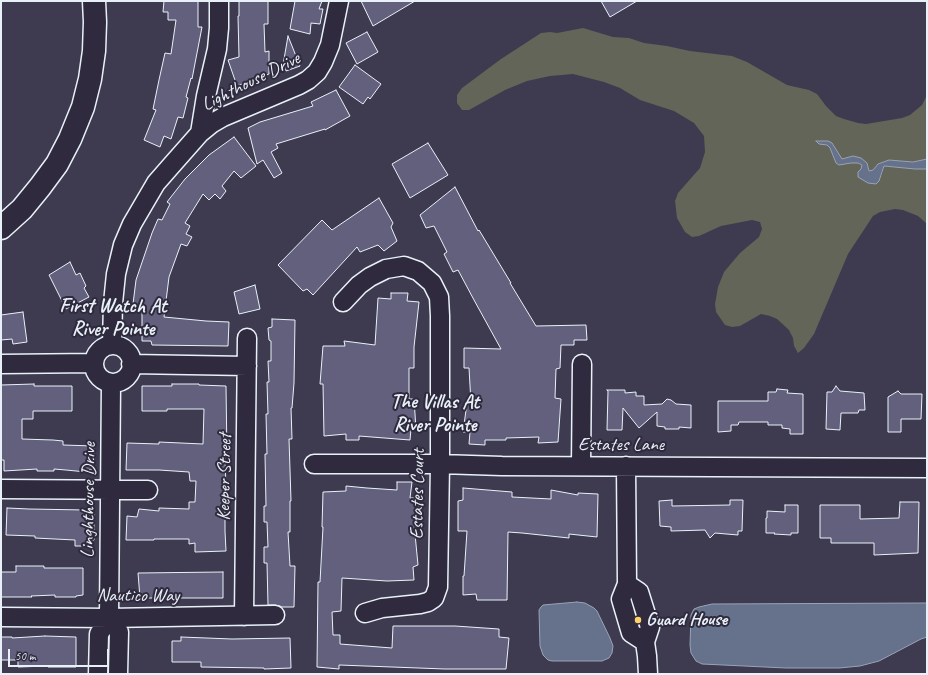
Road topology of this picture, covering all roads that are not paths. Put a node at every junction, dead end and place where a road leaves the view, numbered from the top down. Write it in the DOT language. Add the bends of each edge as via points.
graph roads {
  1 [pos="80,1"];
  2 [pos="94,1"];
  3 [pos="219,1"];
  4 [pos="339,1"];
  5 [pos="200,133"];
  6 [pos="1,209"];
  7 [pos="1,228"];
  8 [pos="343,302"];
  9 [pos="247,338"];
  10 [pos="112,345"];
  11 [pos="94,363"];
  12 [pos="1,364"];
  13 [pos="131,364"];
  14 [pos="582,364"];
  15 [pos="247,366"];
  16 [pos="111,383"];
  17 [pos="314,464"];
  18 [pos="440,464"];
  19 [pos="581,466"];
  20 [pos="626,466"];
  21 [pos="927,468"];
  22 [pos="1,489"];
  23 [pos="110,490"];
  24 [pos="148,490"];
  25 [pos="365,614"];
  26 [pos="274,615"];
  27 [pos="244,616"];
  28 [pos="1,617"];
  29 [pos="109,618"];
  30 [pos="98,674"];
  31 [pos="118,674"];
  32 [pos="648,674"];
  1 -- 6 [label="highway" via="81,40 78,68 68,110 44,159 28,181"];
  2 -- 7 [label="highway" via="94,51 90,79 83,107 70,139 40,187 22,209"];
  3 -- 5 [label="street" via="217,49"];
  4 -- 5 [label="street, Lighthouse Drive" via="330,45 317,72 299,85 223,117"];
  5 -- 10 [label="street, Lighthouse Drive" via="156,183 132,224 116,274 112,304"];
  8 -- 18 [label="street, Estates Court" via="370,276 386,269 404,266 418,271 432,283 439,297 440,316"];
  9 -- 15 [label="street, Keeper Street"];
  10 -- 11 [label="street" via="102,349"];
  10 -- 13 [label="street" via="128,352"];
  11 -- 12 [label="street"];
  11 -- 16 [label="street" via="97,374"];
  13 -- 15 [label="street"];
  13 -- 16 [label="street" via="129,374 125,378"];
  14 -- 19 [label="street"];
  15 -- 27 [label="street, Keeper Street"];
  16 -- 23 [label="street, Linghthouse Drive"];
  17 -- 18 [label="street, Estates Lane"];
  18 -- 19 [label="street, Estates Lane"];
  18 -- 25 [label="street, Estates Court" via="438,587 434,598 420,604 382,608"];
  19 -- 20 [label="street, Estates Lane"];
  20 -- 21 [label="street, Estates Lane"];
  20 -- 32 [label="street" via="627,584 638,592 650,627 644,642"];
  22 -- 23 [label="street"];
  23 -- 24 [label="street"];
  23 -- 29 [label="street, Linghthouse Drive"];
  26 -- 27 [label="street, Nautico Way"];
  27 -- 29 [label="street, Nautico Way"];
  28 -- 29 [label="street, Nautico Way"];
  29 -- 30 [label="street, Linghthouse Drive" via="99,634"];
  29 -- 31 [label="street" via="119,632"];
}
